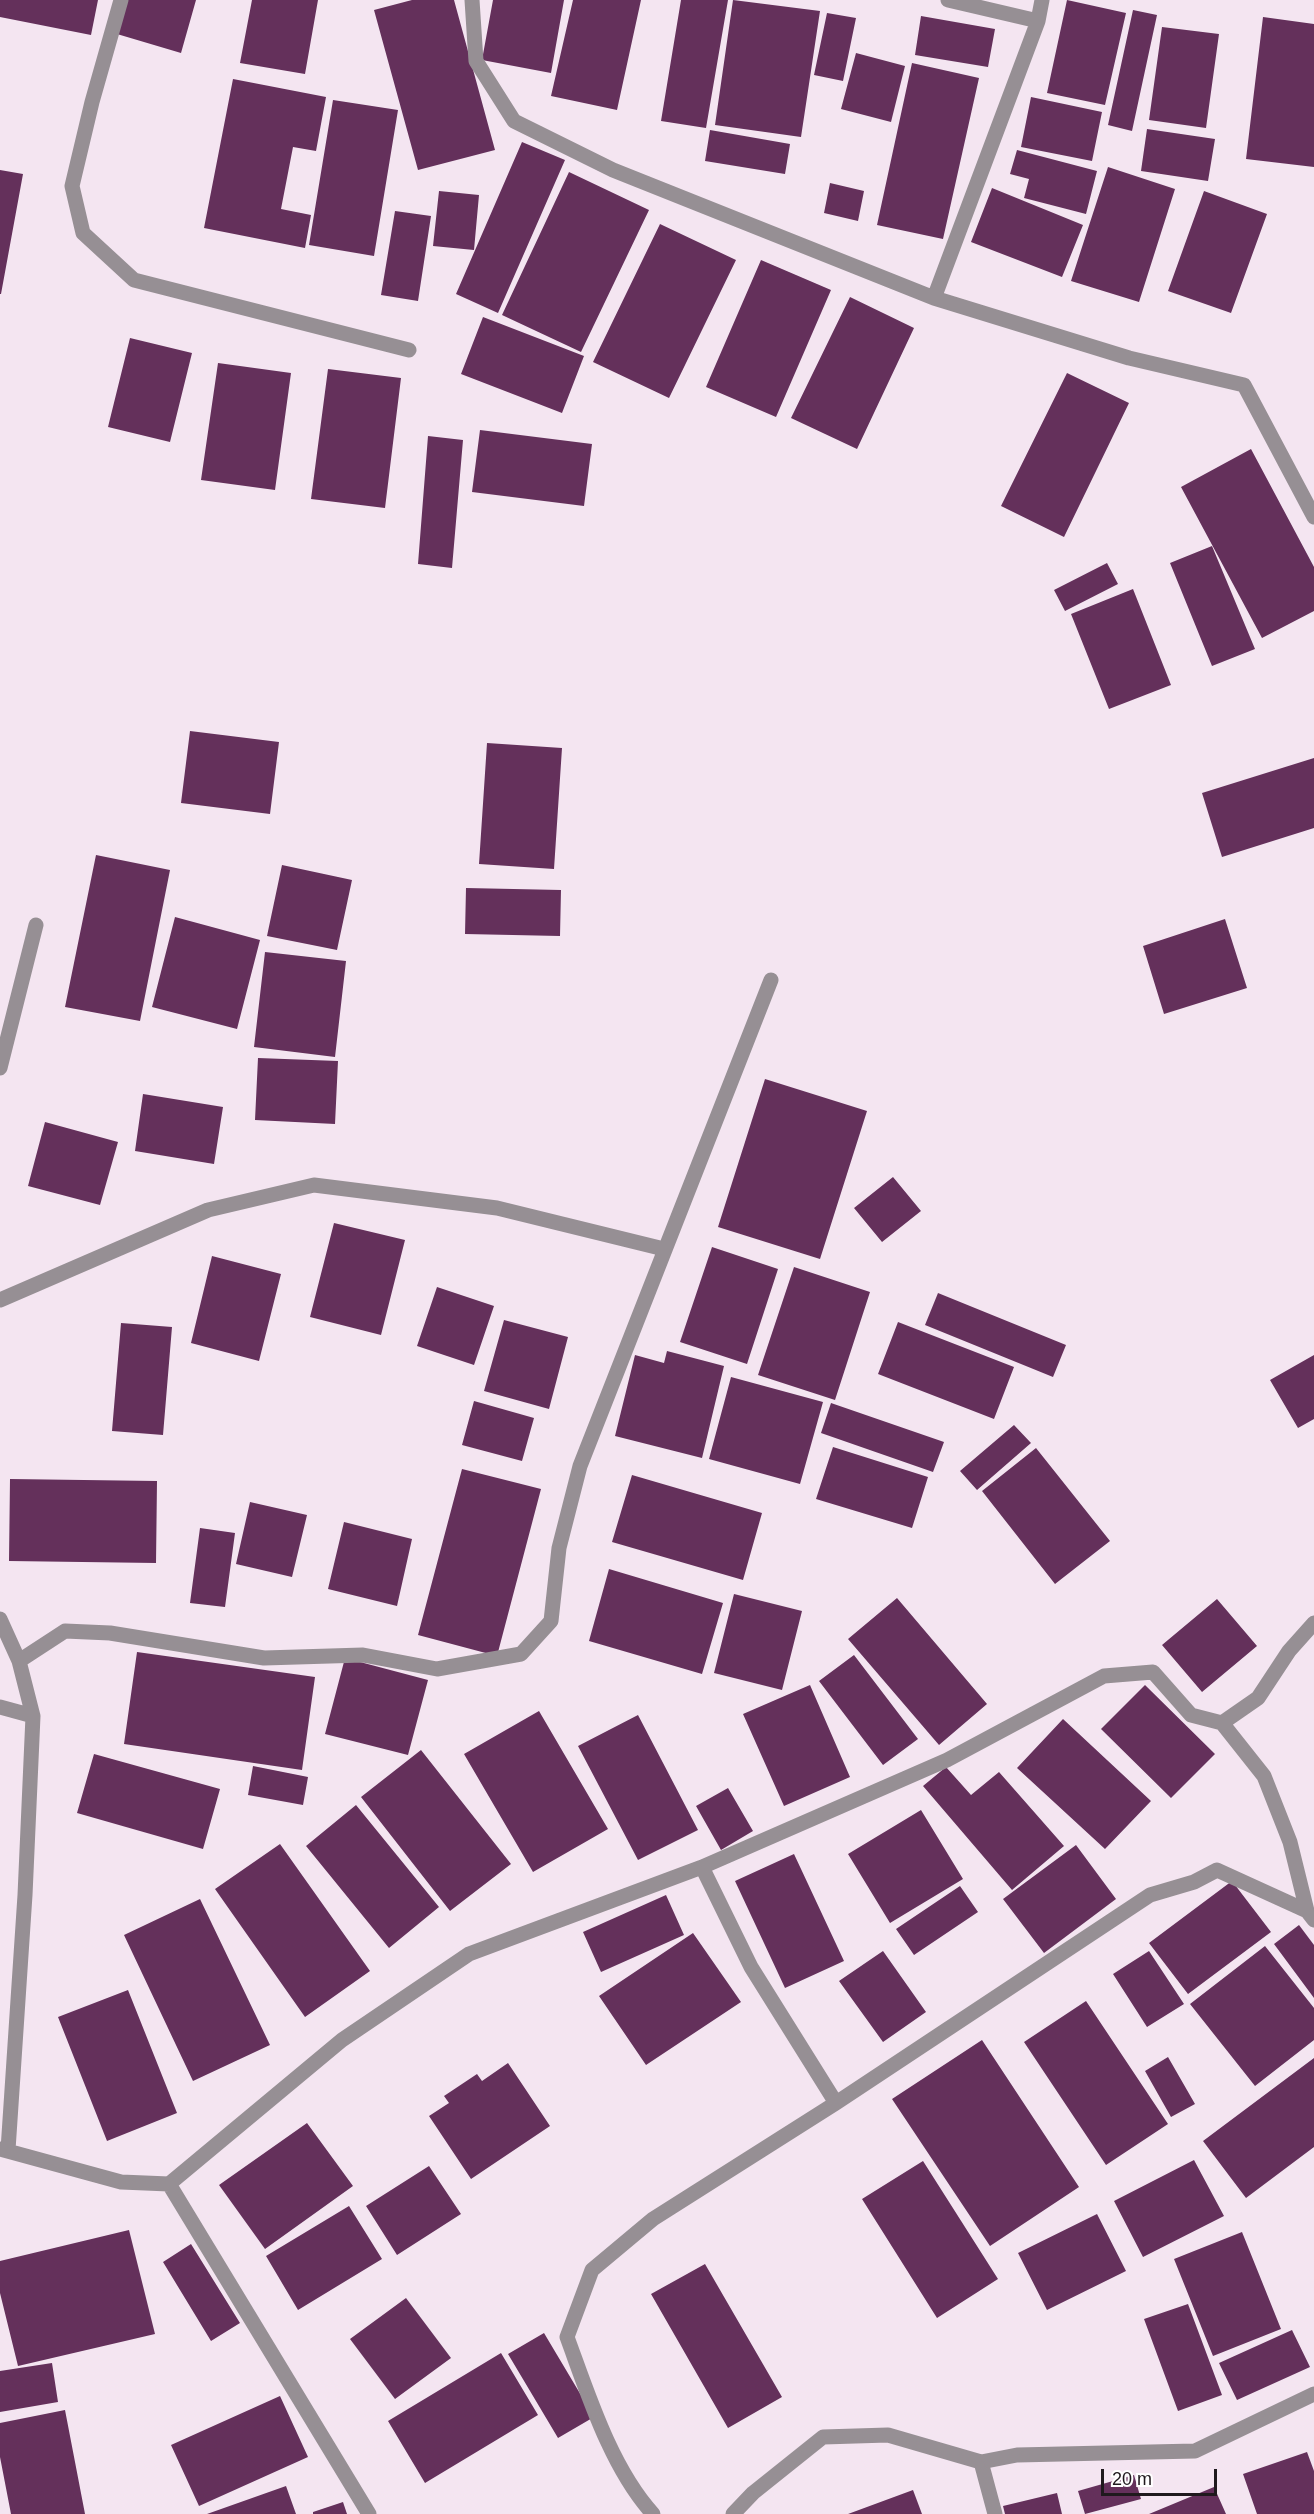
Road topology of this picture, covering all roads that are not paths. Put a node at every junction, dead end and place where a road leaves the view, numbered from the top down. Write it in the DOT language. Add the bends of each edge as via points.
graph roads {
  1 [pos="121,0"];
  2 [pos="472,0"];
  3 [pos="948,0"];
  4 [pos="1042,0"];
  5 [pos="1038,21"];
  6 [pos="934,298"];
  7 [pos="409,350"];
  8 [pos="1314,517"];
  9 [pos="36,925"];
  10 [pos="771,980"];
  11 [pos="0,1068"];
  12 [pos="664,1249"];
  13 [pos="0,1300"];
  14 [pos="0,1619"];
  15 [pos="1314,1623"];
  16 [pos="19,1661"];
  17 [pos="0,1707"];
  18 [pos="33,1716"];
  19 [pos="1222,1723"];
  20 [pos="702,1867"];
  21 [pos="1311,1916"];
  22 [pos="836,2103"];
  23 [pos="4,2150"];
  24 [pos="169,2184"];
  25 [pos="1314,2394"];
  26 [pos="981,2462"];
  27 [pos="369,2514"];
  28 [pos="653,2514"];
  29 [pos="733,2514"];
  30 [pos="995,2514"];
  1 -- 7 [label="street" via="72,186 83,233 134,280"];
  2 -- 6 [label="street" via="476,61 514,122 613,170"];
  3 -- 5 [label="street"];
  4 -- 5 [label="street"];
  5 -- 6 [label="street"];
  6 -- 8 [label="street" via="1129,357 1244,385"];
  9 -- 11 [label="street"];
  10 -- 12 [label="street"];
  12 -- 13 [label="street" via="497,1208 314,1185 208,1210"];
  12 -- 16 [label="street" via="580,1466 560,1548 550,1621 521,1654 437,1669 363,1655 264,1658 110,1633 65,1631"];
  14 -- 16 [label="street"];
  15 -- 19 [label="street" via="1289,1651 1258,1698"];
  16 -- 18 [label="street"];
  17 -- 18 [label="street"];
  18 -- 23 [label="street" via="25,1895"];
  19 -- 20 [label="street" via="1191,1715 1154,1672 1104,1676 947,1760"];
  19 -- 21 [label="street" via="1264,1776 1290,1842"];
  20 -- 22 [label="street" via="752,1967"];
  20 -- 24 [label="street" via="469,1954 342,2040"];
  21 -- 22 [label="street" via="1217,1870 1194,1882 1150,1895"];
  22 -- 28 [label="street" via="653,2219 592,2270 567,2337 600,2427 642,2502"];
  23 -- 24 [label="street" via="121,2182"];
  24 -- 27 [label="street"];
  25 -- 26 [label="street" via="1195,2451 1017,2455"];
  26 -- 29 [label="street" via="888,2435 823,2437"];
  26 -- 30 [label="street"];
}
